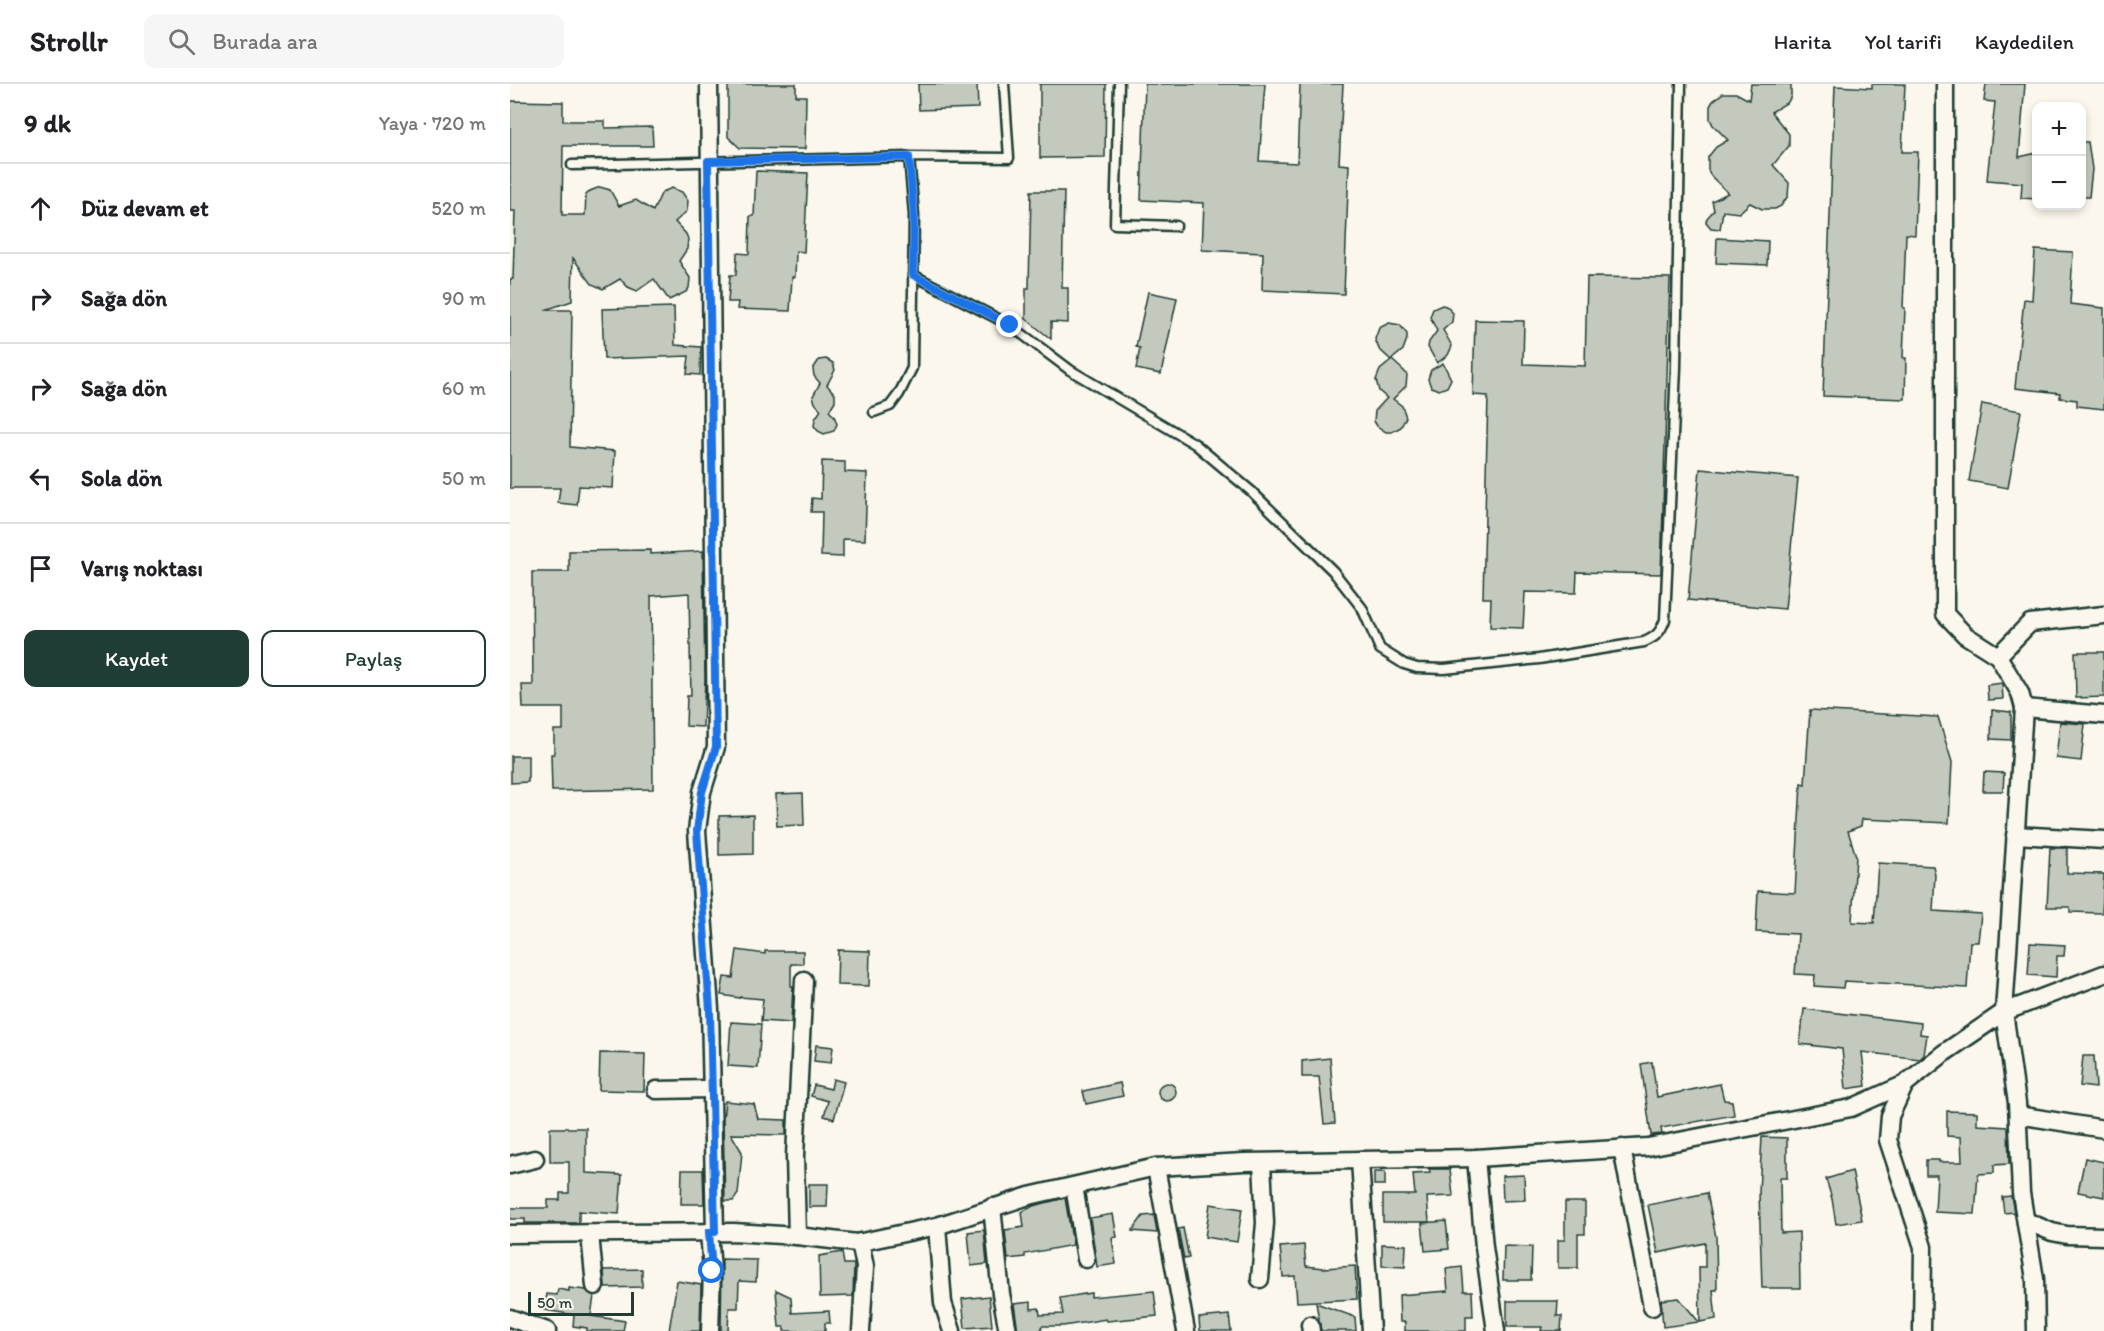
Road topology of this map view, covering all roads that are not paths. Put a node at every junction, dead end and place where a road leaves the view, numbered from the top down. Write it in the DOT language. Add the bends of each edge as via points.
graph roads {
  1 [pos="709,84"];
  2 [pos="1004,84"];
  3 [pos="1119,84"];
  4 [pos="1681,84"];
  5 [pos="1945,84"];
  6 [pos="909,157"];
  7 [pos="708,161"];
  8 [pos="572,165"];
  9 [pos="1176,226"];
  10 [pos="913,275"];
  11 [pos="874,412"];
  12 [pos="2104,615"];
  13 [pos="1998,656"];
  14 [pos="2024,708"];
  15 [pos="2104,715"];
  16 [pos="2015,835"];
  17 [pos="2104,840"];
  18 [pos="2104,974"];
  19 [pos="804,980"];
  20 [pos="2004,1012"];
  21 [pos="1905,1084"];
  22 [pos="711,1089"];
  23 [pos="656,1090"];
  24 [pos="2018,1115"];
  25 [pos="2104,1129"];
  26 [pos="1622,1148"];
  27 [pos="1476,1158"];
  28 [pos="536,1160"];
  29 [pos="1360,1160"];
  30 [pos="1262,1163"];
  31 [pos="510,1165"];
  32 [pos="1156,1167"];
  33 [pos="1074,1186"];
  34 [pos="992,1207"];
  35 [pos="2026,1221"];
  36 [pos="937,1226"];
  37 [pos="712,1232"];
  38 [pos="510,1234"];
  39 [pos="590,1234"];
  40 [pos="797,1236"];
  41 [pos="2104,1236"];
  42 [pos="860,1242"];
  43 [pos="1086,1259"];
  44 [pos="1260,1279"];
  45 [pos="595,1286"];
  46 [pos="1652,1307"];
  47 [pos="510,1318"];
  48 [pos="547,1331"];
  49 [pos="710,1331"];
  50 [pos="861,1331"];
  51 [pos="952,1331"];
  52 [pos="1008,1331"];
  53 [pos="1186,1331"];
  54 [pos="1371,1331"];
  55 [pos="1496,1331"];
  56 [pos="1922,1331"];
  57 [pos="2036,1331"];
  1 -- 7 [label="street"];
  2 -- 6 [label="lane" via="1009,158"];
  3 -- 9 [label="lane" via="1115,224"];
  4 -- 10 [label="lane" via="1676,367 1665,620 1661,632 1644,642 1444,669 1404,664 1380,649 1362,608 1333,571 1251,491 1195,444 1070,370 1010,325"];
  5 -- 13 [label="street" via="1946,614 1965,635"];
  6 -- 7 [label="lane"];
  6 -- 10 [label="lane" via="914,215"];
  7 -- 8 [label="lane"];
  7 -- 22 [label="street" via="716,747 702,792 697,831 710,1010"];
  10 -- 11 [label="lane" via="912,368 890,406"];
  12 -- 13 [label="street" via="2030,623"];
  13 -- 14 [label="street" via="2020,693"];
  14 -- 15 [label="street"];
  14 -- 16 [label="street"];
  16 -- 17 [label="street"];
  16 -- 20 [label="street"];
  18 -- 20 [label="street"];
  19 -- 40 [label="street" via="795,1155"];
  20 -- 21 [label="street"];
  20 -- 24 [label="street"];
  21 -- 26 [label="street" via="1851,1108 1648,1147"];
  21 -- 56 [label="street" via="1890,1116 1888,1140 1923,1247"];
  22 -- 23 [label="street"];
  22 -- 37 [label="street"];
  24 -- 25 [label="street"];
  24 -- 35 [label="street"];
  26 -- 27 [label="street"];
  26 -- 46 [label="street"];
  27 -- 29 [label="street"];
  27 -- 55 [label="street"];
  28 -- 31 [label="street"];
  29 -- 30 [label="street"];
  29 -- 54 [label="street"];
  30 -- 32 [label="street"];
  30 -- 44 [label="street" via="1265,1223"];
  32 -- 33 [label="street"];
  32 -- 53 [label="street"];
  33 -- 34 [label="street"];
  33 -- 43 [label="street"];
  34 -- 36 [label="street"];
  34 -- 52 [label="street"];
  35 -- 41 [label="street" via="2067,1235"];
  35 -- 57 [label="street" via="2035,1280"];
  36 -- 42 [label="street"];
  36 -- 51 [label="street" via="943,1302"];
  37 -- 39 [label="street"];
  37 -- 40 [label="street"];
  37 -- 49 [label="street"];
  38 -- 39 [label="street"];
  39 -- 45 [label="street"];
  40 -- 42 [label="street"];
  42 -- 50 [label="street" via="865,1267"];
  47 -- 48 [label="street"];
}
